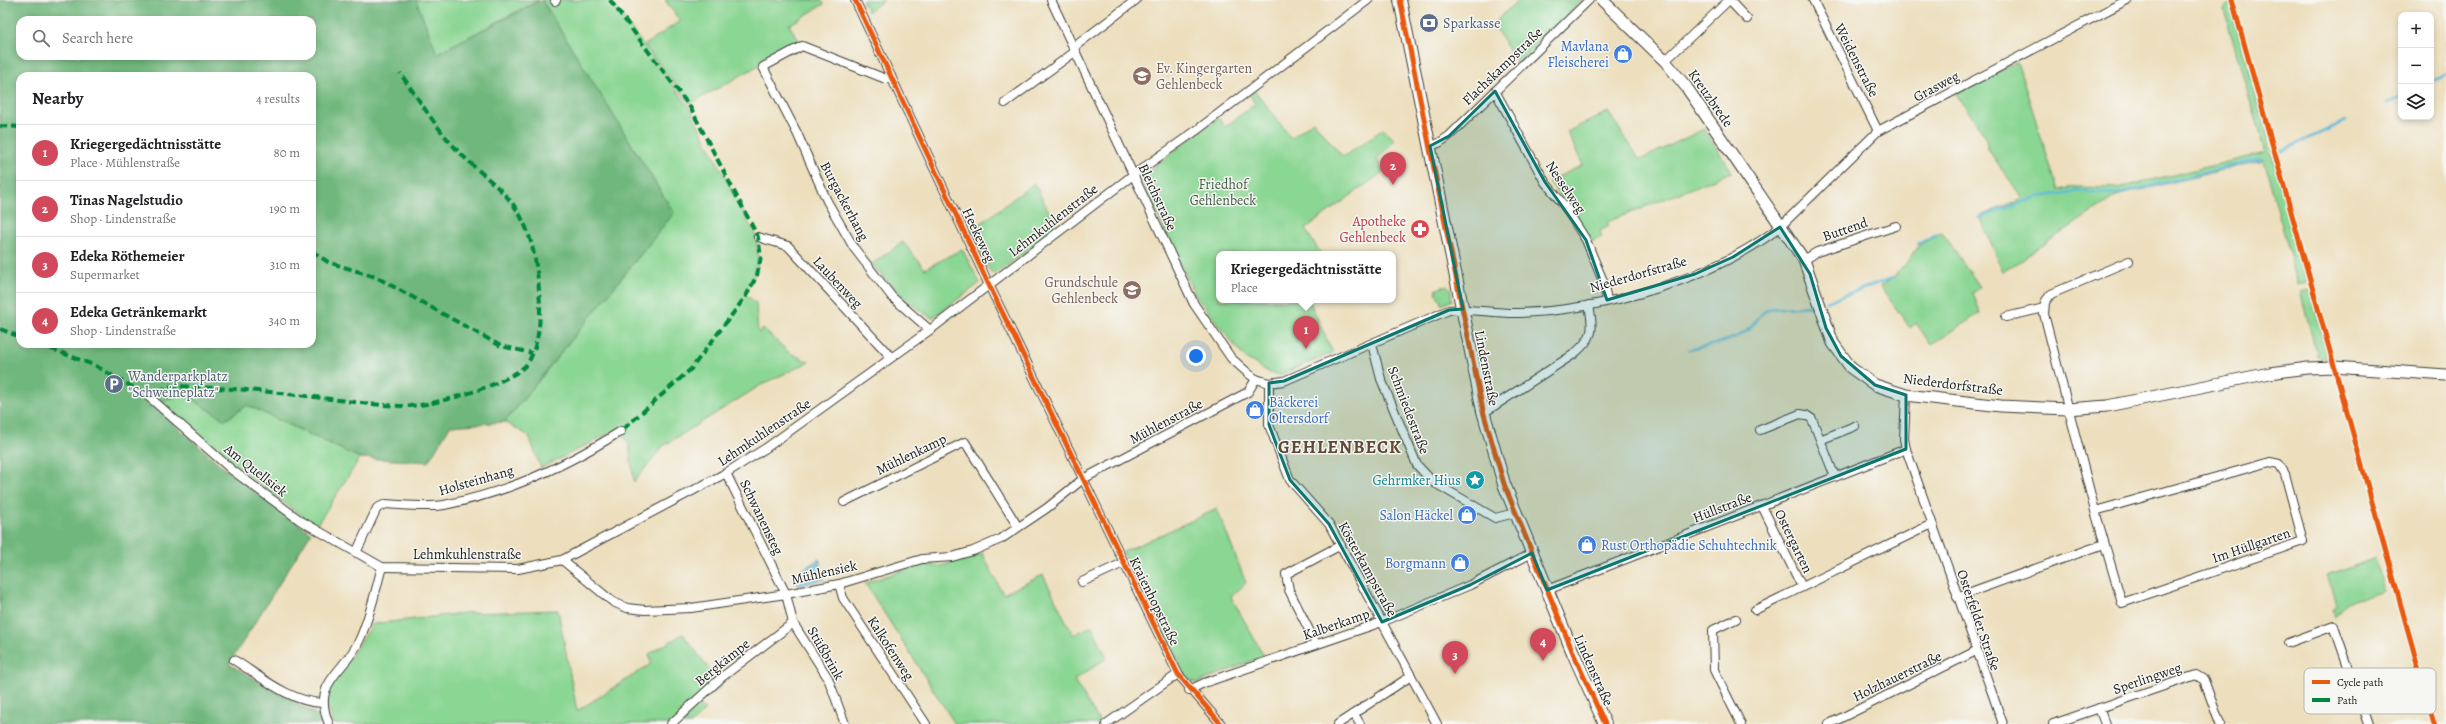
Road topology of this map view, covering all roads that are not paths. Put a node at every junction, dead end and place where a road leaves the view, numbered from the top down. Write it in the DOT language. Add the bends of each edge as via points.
graph roads {
  1 [pos="855,0"];
  2 [pos="1051,0"];
  3 [pos="1136,0"];
  4 [pos="1353,0"];
  5 [pos="1368,0"];
  6 [pos="1400,0"];
  7 [pos="1589,0"];
  8 [pos="1602,0"];
  9 [pos="1729,0"];
  10 [pos="1813,0"];
  11 [pos="2127,0"];
  12 [pos="1359,7"];
  13 [pos="1747,19"];
  14 [pos="1075,49"];
  15 [pos="1665,61"];
  16 [pos="891,76"];
  17 [pos="1495,92"];
  18 [pos="1005,103"];
  19 [pos="1878,131"];
  20 [pos="1430,146"];
  21 [pos="1133,175"];
  22 [pos="1896,226"];
  23 [pos="1780,227"];
  24 [pos="758,237"];
  25 [pos="1804,260"];
  26 [pos="2129,261"];
  27 [pos="989,286"];
  28 [pos="1607,300"];
  29 [pos="1589,305"];
  30 [pos="2044,308"];
  31 [pos="1463,309"];
  32 [pos="2006,317"];
  33 [pos="930,330"];
  34 [pos="1372,344"];
  35 [pos="891,357"];
  36 [pos="2446,375"];
  37 [pos="1256,379"];
  38 [pos="1269,383"];
  39 [pos="148,396"];
  40 [pos="1906,396"];
  41 [pos="2068,409"];
  42 [pos="1483,411"];
  43 [pos="1855,426"];
  44 [pos="1760,430"];
  45 [pos="621,431"];
  46 [pos="1820,440"];
  47 [pos="1906,449"];
  48 [pos="726,474"];
  49 [pos="1834,477"];
  50 [pos="1083,480"];
  51 [pos="844,502"];
  52 [pos="1762,506"];
  53 [pos="2094,511"];
  54 [pos="1516,514"];
  55 [pos="1932,524"];
  56 [pos="1018,527"];
  57 [pos="2104,544"];
  58 [pos="1342,545"];
  59 [pos="356,553"];
  60 [pos="1532,553"];
  61 [pos="562,560"];
  62 [pos="1123,563"];
  63 [pos="382,567"];
  64 [pos="1082,582"];
  65 [pos="840,584"];
  66 [pos="1802,587"];
  67 [pos="1547,590"];
  68 [pos="786,594"];
  69 [pos="1957,597"];
  70 [pos="1754,610"];
  71 [pos="1736,619"];
  72 [pos="1382,622"];
  73 [pos="793,623"];
  74 [pos="2288,643"];
  75 [pos="1316,644"];
  76 [pos="1976,651"];
  77 [pos="234,660"];
  78 [pos="2349,668"];
  79 [pos="1178,674"];
  80 [pos="1411,676"];
  81 [pos="1189,690"];
  82 [pos="322,703"];
  83 [pos="2099,708"];
  84 [pos="1354,714"];
  85 [pos="2365,714"];
  86 [pos="329,724"];
  87 [pos="671,724"];
  88 [pos="845,724"];
  89 [pos="926,724"];
  90 [pos="1106,724"];
  91 [pos="1221,724"];
  92 [pos="1338,724"];
  93 [pos="1360,724"];
  94 [pos="1438,724"];
  95 [pos="1605,724"];
  96 [pos="1741,724"];
  97 [pos="1829,724"];
  98 [pos="2003,724"];
  99 [pos="2053,724"];
  100 [pos="2105,724"];
  101 [pos="2220,724"];
  102 [pos="2368,724"];
  1 -- 16 [label="street, Heekeweg"];
  2 -- 14 [label="street, Bleichstraße"];
  3 -- 14 [label="street"];
  4 -- 12 [label="street"];
  5 -- 12 [label="street, Lehmkuhlenstraße"];
  6 -- 20 [label="main road, Lindenstraße"];
  7 -- 17 [label="street, Flachskampstraße"];
  8 -- 15 [label="main road, Kreuzbrede"];
  9 -- 13 [label="street"];
  9 -- 15 [label="street"];
  10 -- 19 [label="street, Weidenstraße"];
  11 -- 19 [label="street, Grasweg"];
  12 -- 21 [label="street, Lehmkuhlenstraße"];
  14 -- 18 [label="street"];
  14 -- 21 [label="street, Bleichstraße"];
  15 -- 23 [label="main road, Kreuzbrede" via="1687,88"];
  16 -- 27 [label="street, Heekeweg"];
  16 -- 33 [label="street, Burgackerhang" via="886,79 802,46 763,67 797,133 827,201 854,248 892,297"];
  17 -- 20 [label="street, Flachskampstraße" via="1449,136 1440,143"];
  17 -- 28 [label="street, Nesselweg" via="1545,182 1586,240 1603,282"];
  19 -- 23 [label="street, Grasweg"];
  20 -- 31 [label="main road, Lindenstraße"];
  21 -- 27 [label="street, Lehmkuhlenstraße"];
  21 -- 37 [label="street, Bleichstraße" via="1194,304 1231,358"];
  22 -- 25 [label="street, Buttend" via="1817,252"];
  23 -- 25 [label="main road, Niederdorfstraße"];
  23 -- 28 [label="street, Niederdorfstraße" via="1733,258 1695,274"];
  24 -- 35 [label="street, Laubenweg" via="788,246"];
  25 -- 40 [label="main road, Niederdorfstraße" via="1826,328 1841,356 1851,368 1875,386"];
  26 -- 30 [label="street" via="2051,294"];
  27 -- 33 [label="street, Lehmkuhlenstraße"];
  27 -- 50 [label="street, Heekeweg"];
  28 -- 29 [label="street, Niederdorfstraße"];
  29 -- 31 [label="street, Niederdorfstraße" via="1517,313"];
  29 -- 42 [label="street" via="1592,329 1591,337 1585,344 1574,354"];
  30 -- 32 [label="street"];
  30 -- 41 [label="street, Im Hüllgarten"];
  31 -- 34 [label="street" via="1449,310"];
  31 -- 42 [label="main road, Lindenstraße"];
  33 -- 35 [label="street, Lehmkuhlenstraße"];
  34 -- 38 [label="street" via="1284,380"];
  34 -- 54 [label="street, Schmiedestraße" via="1381,379 1413,460 1421,472 1433,482 1495,518"];
  35 -- 48 [label="street, Lehmkuhlenstraße"];
  36 -- 41 [label="main road, Niederdorfstraße" via="2334,367 2270,373 2107,406"];
  37 -- 38 [label="street, Bleichstraße"];
  37 -- 50 [label="street, Mühlenstraße" via="1248,392"];
  38 -- 58 [label="street, Kösterkampstraße" via="1269,425 1290,480 1329,524"];
  39 -- 59 [label="street, Am Quellsiek" via="232,470 307,525"];
  40 -- 41 [label="main road, Niederdorfstraße" via="2001,406"];
  40 -- 47 [label="street, Osterfelder Straße"];
  41 -- 53 [label="street, Im Hüllgarten"];
  42 -- 54 [label="main road, Lindenstraße" via="1494,454"];
  43 -- 46 [label="street"];
  44 -- 46 [label="street" via="1800,414 1806,415 1812,419"];
  45 -- 59 [label="street, Holsteinhang" via="572,460 480,496 444,505 386,504 377,508"];
  46 -- 49 [label="street"];
  47 -- 49 [label="street, Hüllstraße"];
  47 -- 55 [label="street, Osterfelder Straße"];
  48 -- 61 [label="street, Lehmkuhlenstraße"];
  48 -- 68 [label="street, Schwanensteg"];
  49 -- 52 [label="street, Hüllstraße"];
  50 -- 56 [label="street, Mühlensiek" via="1048,508"];
  50 -- 62 [label="street, Kraienhopstraße"];
  51 -- 56 [label="street, Mühlenkamp" via="965,442"];
  52 -- 66 [label="street, Ostergarten"];
  52 -- 67 [label="street, Hüllstraße"];
  53 -- 57 [label="street, Im Hüllgarten"];
  53 -- 57 [label="street, Im Hüllgarten" via="2270,462 2279,464 2285,474 2303,541 2122,603"];
  54 -- 60 [label="main road, Lindenstraße"];
  55 -- 66 [label="street"];
  55 -- 69 [label="street, Osterfelder Straße"];
  56 -- 65 [label="street, Mühlensiek" via="1001,539 973,551 934,560 922,559"];
  57 -- 69 [label="street"];
  58 -- 72 [label="street, Kösterkampstraße"];
  58 -- 75 [label="street" via="1286,574 1289,590"];
  59 -- 63 [label="street, Lehmkuhlenstraße"];
  60 -- 67 [label="main road, Lindenstraße"];
  60 -- 72 [label="street, Kalberkamp" via="1470,585"];
  61 -- 63 [label="street, Lehmkuhlenstraße" via="518,569"];
  61 -- 68 [label="street, Mühlensiek" via="613,602 627,608 691,608"];
  62 -- 64 [label="street"];
  62 -- 79 [label="street, Kraienhopstraße"];
  63 -- 82 [label="street" via="367,623 358,643 328,682"];
  65 -- 68 [label="street, Mühlensiek"];
  65 -- 89 [label="street, Kalkofenweg" via="843,598"];
  66 -- 70 [label="street"];
  67 -- 95 [label="main road, Lindenstraße"];
  68 -- 73 [label="street, Stüßbrink"];
  69 -- 76 [label="street, Osterfelder Straße"];
  71 -- 96 [label="street" via="1713,630 1714,670"];
  72 -- 75 [label="street, Kalberkamp"];
  72 -- 80 [label="street, Kösterkampstraße"];
  73 -- 87 [label="street, Bergkämpe" via="722,677"];
  73 -- 88 [label="street, Stüßbrink" via="828,678"];
  74 -- 78 [label="street" via="2334,626"];
  75 -- 81 [label="street, Kalberkamp"];
  76 -- 97 [label="street, Holzhauerstraße"];
  76 -- 98 [label="street, Osterfelder Straße"];
  77 -- 82 [label="street" via="286,693"];
  79 -- 81 [label="street, Kraienhopstraße"];
  79 -- 90 [label="street"];
  80 -- 84 [label="street"];
  80 -- 94 [label="street, Kösterkampstraße"];
  81 -- 91 [label="street, Kraienhopstraße"];
  82 -- 86 [label="street"];
  83 -- 99 [label="street, Sperlingweg"];
  83 -- 100 [label="street"];
  83 -- 101 [label="street, Sperlingweg" via="2196,675 2204,680"];
  84 -- 92 [label="street"];
  84 -- 93 [label="street"];
  85 -- 102 [label="street"];
}
